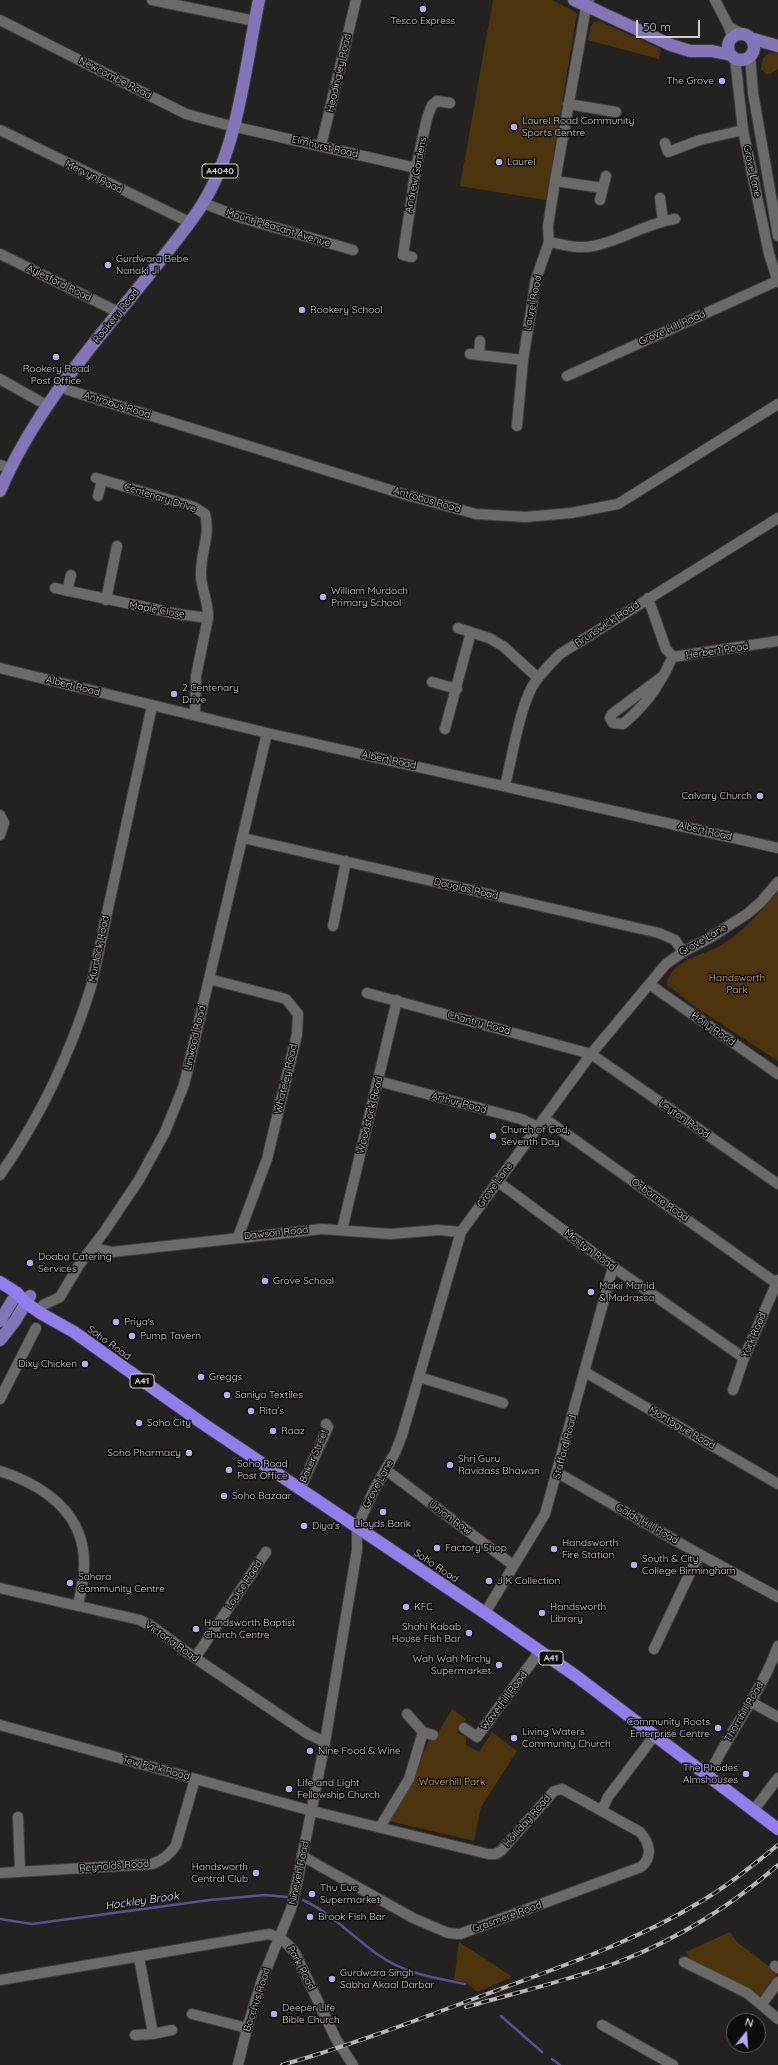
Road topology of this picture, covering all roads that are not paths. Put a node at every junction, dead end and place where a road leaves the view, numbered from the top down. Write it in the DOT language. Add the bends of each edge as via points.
graph roads {
  1 [pos="152,0"];
  2 [pos="259,0"];
  3 [pos="356,0"];
  4 [pos="574,0"];
  5 [pos="719,2"];
  6 [pos="588,3"];
  7 [pos="0,20"];
  8 [pos="255,21"];
  9 [pos="730,35"];
  10 [pos="747,37"];
  11 [pos="774,45"];
  12 [pos="712,51"];
  13 [pos="752,53"];
  14 [pos="733,57"];
  15 [pos="450,103"];
  16 [pos="568,104"];
  17 [pos="616,111"];
  18 [pos="233,126"];
  19 [pos="0,130"];
  20 [pos="743,130"];
  21 [pos="696,131"];
  22 [pos="700,140"];
  23 [pos="665,143"];
  24 [pos="321,146"];
  25 [pos="416,168"];
  26 [pos="606,176"];
  27 [pos="555,181"];
  28 [pos="603,188"];
  29 [pos="660,198"];
  30 [pos="600,200"];
  31 [pos="203,203"];
  32 [pos="675,219"];
  33 [pos="663,221"];
  34 [pos="189,222"];
  35 [pos="778,236"];
  36 [pos="549,242"];
  37 [pos="353,250"];
  38 [pos="0,254"];
  39 [pos="412,257"];
  40 [pos="778,281"];
  41 [pos="118,312"];
  42 [pos="480,341"];
  43 [pos="523,360"];
  44 [pos="567,376"];
  45 [pos="0,379"];
  46 [pos="62,386"];
  47 [pos="778,404"];
  48 [pos="48,406"];
  49 [pos="517,426"];
  50 [pos="5,466"];
  51 [pos="0,491"];
  52 [pos="98,496"];
  53 [pos="778,518"];
  54 [pos="117,546"];
  55 [pos="71,575"];
  56 [pos="55,588"];
  57 [pos="67,591"];
  58 [pos="648,598"];
  59 [pos="106,600"];
  60 [pos="208,618"];
  61 [pos="458,628"];
  62 [pos="471,632"];
  63 [pos="778,641"];
  64 [pos="674,657"];
  65 [pos="0,668"];
  66 [pos="663,676"];
  67 [pos="538,678"];
  68 [pos="432,682"];
  69 [pos="457,689"];
  70 [pos="152,706"];
  71 [pos="195,715"];
  72 [pos="445,729"];
  73 [pos="267,734"];
  74 [pos="505,786"];
  75 [pos="0,815"];
  76 [pos="0,835"];
  77 [pos="242,838"];
  78 [pos="778,848"];
  79 [pos="346,861"];
  80 [pos="778,882"];
  81 [pos="333,926"];
  82 [pos="683,952"];
  83 [pos="209,980"];
  84 [pos="649,984"];
  85 [pos="367,992"];
  86 [pos="397,1000"];
  87 [pos="591,1054"];
  88 [pos="778,1074"];
  89 [pos="378,1081"];
  90 [pos="544,1118"];
  91 [pos="538,1127"];
  92 [pos="0,1175"];
  93 [pos="497,1181"];
  94 [pos="778,1184"];
  95 [pos="342,1230"];
  96 [pos="461,1232"];
  97 [pos="238,1237"];
  98 [pos="94,1246"];
  99 [pos="613,1267"];
  100 [pos="777,1281"];
  101 [pos="0,1282"];
  102 [pos="17,1293"];
  103 [pos="28,1300"];
  104 [pos="43,1305"];
  105 [pos="0,1321"];
  106 [pos="36,1328"];
  107 [pos="74,1332"];
  108 [pos="0,1340"];
  109 [pos="744,1358"];
  110 [pos="585,1372"];
  111 [pos="419,1377"];
  112 [pos="733,1390"];
  113 [pos="0,1399"];
  114 [pos="503,1403"];
  115 [pos="326,1424"];
  116 [pos="386,1470"];
  117 [pos="0,1471"];
  118 [pos="558,1473"];
  119 [pos="778,1484"];
  120 [pos="300,1489"];
  121 [pos="357,1527"];
  122 [pos="266,1552"];
  123 [pos="699,1554"];
  124 [pos="514,1565"];
  125 [pos="0,1588"];
  126 [pos="778,1597"];
  127 [pos="78,1606"];
  128 [pos="485,1613"];
  129 [pos="778,1646"];
  130 [pos="654,1649"];
  131 [pos="540,1651"];
  132 [pos="195,1658"];
  133 [pos="751,1702"];
  134 [pos="407,1714"];
  135 [pos="778,1717"];
  136 [pos="0,1725"];
  137 [pos="464,1728"];
  138 [pos="423,1732"];
  139 [pos="433,1734"];
  140 [pos="654,1736"];
  141 [pos="325,1742"];
  142 [pos="708,1777"];
  143 [pos="778,1778"];
  144 [pos="195,1779"];
  145 [pos="602,1810"];
  146 [pos="312,1811"];
  147 [pos="753,1811"];
  148 [pos="18,1817"];
  149 [pos="380,1827"];
  150 [pos="778,1829"];
  151 [pos="302,1856"];
  152 [pos="20,1872"];
  153 [pos="0,1873"];
  154 [pos="280,1938"];
  155 [pos="139,1957"];
  156 [pos="684,1962"];
  157 [pos="0,1980"];
  158 [pos="778,1982"];
  159 [pos="762,2004"];
  160 [pos="192,2014"];
  161 [pos="778,2018"];
  162 [pos="602,2025"];
  163 [pos="247,2028"];
  164 [pos="172,2030"];
  165 [pos="153,2034"];
  166 [pos="135,2035"];
  167 [pos="238,2065"];
  168 [pos="353,2065"];
  169 [pos="673,2065"];
  1 -- 8 [label="street"];
  2 -- 8 [label="main road, Rookery Road / A4040"];
  3 -- 24 [label="street, Headingley Road"];
  4 -- 6 [label="main road"];
  5 -- 9 [label="street"];
  6 -- 12 [label="main road" via="671,45 690,51"];
  6 -- 16 [label="street, Laurel Road"];
  7 -- 18 [label="street, Newcombe Road" via="186,114"];
  8 -- 18 [label="main road, Rookery Road / A4040"];
  9 -- 10 [label="main road" via="739,34"];
  9 -- 12 [label="main road"];
  9 -- 14 [label="main road" via="728,47"];
  10 -- 11 [label="main road"];
  10 -- 13 [label="main road" via="753,46"];
  11 -- 13 [label="main road"];
  12 -- 14 [label="main road"];
  13 -- 14 [label="main road" via="744,59"];
  13 -- 35 [label="street, Grove Lane" via="753,93"];
  14 -- 20 [label="street, Grove Lane"];
  15 -- 25 [label="street, Andrew Gardens" via="438,101 432,105"];
  16 -- 17 [label="street"];
  16 -- 27 [label="street, Laurel Road"];
  18 -- 24 [label="street, Elmhurst Road"];
  18 -- 31 [label="main road, Rookery Road / A4040" via="220,170"];
  19 -- 34 [label="street, Mervyn Road"];
  20 -- 22 [label="street"];
  20 -- 40 [label="street, Grove Lane" via="769,254"];
  21 -- 22 [label="street"];
  22 -- 23 [label="street" via="668,152"];
  24 -- 25 [label="street, Elmhurst Road"];
  25 -- 39 [label="street, Andrew Gardens" via="403,254"];
  26 -- 28 [label="street"];
  27 -- 28 [label="street"];
  27 -- 36 [label="street, Laurel Road" via="548,226"];
  28 -- 30 [label="street"];
  29 -- 33 [label="street"];
  31 -- 34 [label="main road, Rookery Road / A4040"];
  31 -- 37 [label="street, Mount Pleasant Avenue" via="242,218"];
  32 -- 33 [label="street"];
  33 -- 36 [label="street" via="614,241 591,247"];
  34 -- 41 [label="main road, Rookery Road / A4040"];
  36 -- 43 [label="street, Laurel Road" via="536,279"];
  38 -- 41 [label="street, Aylesford Road"];
  40 -- 44 [label="street, Grove Hill Road"];
  41 -- 46 [label="main road, Rookery Road / A4040"];
  42 -- 43 [label="street" via="474,354"];
  43 -- 49 [label="street, Laurel Road"];
  45 -- 48 [label="street"];
  46 -- 47 [label="street, Antrobus Road" via="68,390 403,494 476,514 526,517 571,513 618,504"];
  46 -- 48 [label="main road, Rookery Road / A4040"];
  48 -- 50 [label="main road, Rookery Road / A4040"];
  50 -- 51 [label="main road, Rookery Road / A4040"];
  52 -- 60 [label="street, Centenary Drive" via="99,479 194,507 205,514 208,525 200,576"];
  53 -- 58 [label="street, Brunswick Road"];
  54 -- 59 [label="street"];
  55 -- 57 [label="street"];
  56 -- 57 [label="street, Maple Close"];
  57 -- 59 [label="street, Maple Close"];
  58 -- 64 [label="street, Herbert Road" via="666,649"];
  58 -- 67 [label="street, Brunswick Road" via="560,654"];
  59 -- 60 [label="street, Maple Close"];
  60 -- 71 [label="street, Centenary Drive" via="196,676"];
  61 -- 62 [label="street"];
  62 -- 67 [label="street" via="503,646"];
  62 -- 69 [label="street"];
  63 -- 64 [label="street, Herbert Road"];
  64 -- 66 [label="street"];
  65 -- 70 [label="street, Albert Road"];
  66 -- 66 [label="street" via="651,695 630,718 623,724 613,723 610,718 612,714"];
  67 -- 74 [label="street, Brunswick Road" via="525,705"];
  68 -- 69 [label="street"];
  69 -- 72 [label="street"];
  70 -- 71 [label="street, Albert Road"];
  70 -- 92 [label="street, Murdock Road" via="91,987 54,1084 19,1148"];
  71 -- 73 [label="street, Albert Road"];
  73 -- 74 [label="street, Albert Road"];
  73 -- 77 [label="street, Linwood Road"];
  74 -- 78 [label="street, Albert Road"];
  75 -- 76 [label="street" via="4,823"];
  77 -- 79 [label="street, Douglas Road"];
  77 -- 83 [label="street, Linwood Road"];
  79 -- 81 [label="street"];
  79 -- 82 [label="street, Douglas Road" via="659,933 675,940"];
  80 -- 82 [label="street, Grove Lane" via="747,914"];
  82 -- 84 [label="street, Grove Lane" via="666,964"];
  83 -- 97 [label="street, Whateley Road" via="286,999 298,1014 297,1034 267,1159"];
  83 -- 98 [label="street, Linwood Road" via="184,1084 165,1132 139,1180"];
  84 -- 87 [label="street, Grove Lane"];
  84 -- 88 [label="street, Holly Road"];
  85 -- 86 [label="street, Chantry Road"];
  86 -- 87 [label="street, Chantry Road"];
  86 -- 89 [label="street, Woodstock Road"];
  87 -- 90 [label="street, Grove Lane"];
  87 -- 94 [label="street, Leyton Road"];
  89 -- 91 [label="street, Arthur Road" via="521,1119"];
  89 -- 95 [label="street, Woodstock Road"];
  90 -- 91 [label="street, Grove Lane"];
  90 -- 100 [label="street, Osborne Road"];
  91 -- 93 [label="street, Grove Lane"];
  93 -- 96 [label="street, Grove Lane"];
  93 -- 99 [label="street, Mostyn Road"];
  95 -- 96 [label="street, Dawson Road" via="390,1234 438,1230"];
  95 -- 97 [label="street, Dawson Road" via="322,1229"];
  96 -- 111 [label="street, Grove Lane"];
  97 -- 98 [label="street, Dawson Road" via="112,1252"];
  98 -- 104 [label="street, Linwood Road" via="60,1297"];
  99 -- 109 [label="street, Mostyn Road"];
  99 -- 110 [label="street, Stafford Road"];
  100 -- 109 [label="street, York Road"];
  101 -- 102 [label="highway, Soho Road / A41"];
  102 -- 103 [label="highway, Soho Road / A41"];
  102 -- 105 [label="main road"];
  103 -- 104 [label="highway, Soho Road / A41"];
  103 -- 107 [label="highway, Soho Road / A41"];
  103 -- 108 [label="main road"];
  104 -- 107 [label="highway, Soho Road / A41"];
  106 -- 113 [label="street"];
  107 -- 120 [label="highway, Soho Road / A41"];
  109 -- 112 [label="street, York Road"];
  110 -- 118 [label="street, Stafford Road"];
  110 -- 119 [label="street, Montague Road"];
  111 -- 114 [label="street"];
  111 -- 116 [label="street, Grove Lane" via="402,1435"];
  115 -- 120 [label="street, Baker Street" via="328,1427 320,1447"];
  116 -- 121 [label="street, Grove Lane"];
  116 -- 124 [label="street, Union Row"];
  117 -- 127 [label="street" via="19,1477 44,1491 65,1510 72,1522 83,1550 84,1567"];
  118 -- 123 [label="street, Golds Hill Road"];
  118 -- 124 [label="street, Stafford Road" via="545,1514"];
  120 -- 121 [label="highway, Soho Road / A41"];
  121 -- 128 [label="highway, Soho Road / A41"];
  121 -- 141 [label="street, Nineveh Road" via="357,1550"];
  122 -- 132 [label="street, Louise Road"];
  123 -- 126 [label="street, Golds Hill Road"];
  123 -- 130 [label="street"];
  124 -- 128 [label="street, Stafford Road"];
  125 -- 127 [label="street, Victoria Road"];
  127 -- 132 [label="street, Victoria Road" via="140,1620 153,1626"];
  128 -- 131 [label="highway, Soho Road / A41"];
  129 -- 133 [label="street, Thornhill Road"];
  131 -- 137 [label="street, Waverhill Road" via="478,1737"];
  131 -- 140 [label="highway, Soho Road / A41"];
  132 -- 141 [label="street, Victoria Road" via="308,1734"];
  133 -- 135 [label="street"];
  133 -- 142 [label="street, Thornhill Road"];
  134 -- 138 [label="street"];
  136 -- 144 [label="street, Tew Park Road"];
  138 -- 139 [label="street"];
  138 -- 149 [label="street" via="409,1779"];
  140 -- 142 [label="highway, Soho Road / A41"];
  140 -- 145 [label="street" via="608,1797"];
  141 -- 146 [label="street, Nineveh Road"];
  142 -- 147 [label="highway, Soho Road / A41"];
  143 -- 147 [label="street"];
  144 -- 146 [label="street, Tew Park Road"];
  144 -- 152 [label="street, Reynolds Road" via="176,1845 161,1861 152,1864"];
  145 -- 149 [label="street, Holliday Road" via="566,1790 557,1789 496,1854"];
  145 -- 151 [label="street, Grasmere Road" via="640,1832 645,1838 649,1851 648,1859 641,1867 460,1934 448,1933 413,1918"];
  146 -- 149 [label="street, Holliday Road"];
  146 -- 151 [label="street, Nineveh Road"];
  147 -- 150 [label="highway, Soho Road / A41"];
  148 -- 152 [label="street"];
  151 -- 154 [label="street, Nineveh Road" via="291,1909"];
  152 -- 153 [label="street, Reynolds Road"];
  154 -- 155 [label="street" via="269,1934"];
  154 -- 163 [label="street, Bacchus Road" via="263,1977"];
  154 -- 168 [label="street, Park Road" via="294,1953 336,2039"];
  155 -- 157 [label="street"];
  155 -- 165 [label="street"];
  156 -- 159 [label="street" via="741,1990"];
  158 -- 159 [label="street"];
  159 -- 161 [label="street"];
  160 -- 163 [label="street"];
  162 -- 169 [label="street"];
  163 -- 167 [label="street, Bacchus Road"];
  164 -- 165 [label="street"];
  165 -- 166 [label="street"];
}
